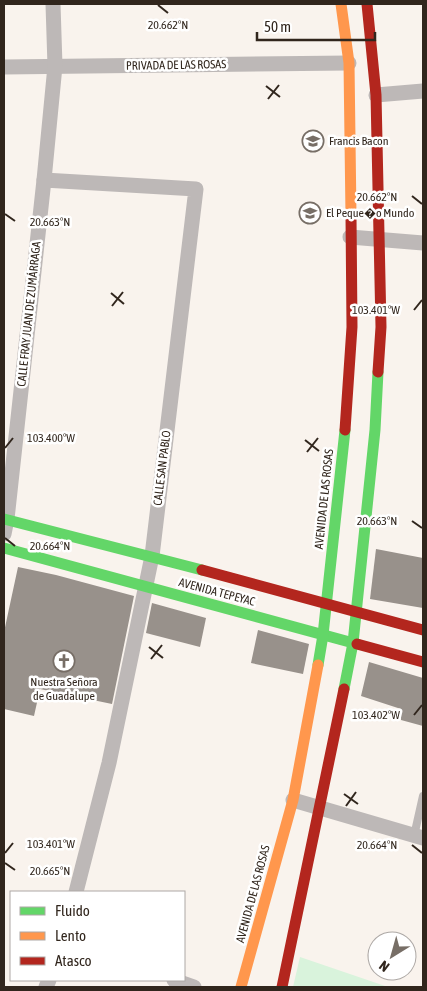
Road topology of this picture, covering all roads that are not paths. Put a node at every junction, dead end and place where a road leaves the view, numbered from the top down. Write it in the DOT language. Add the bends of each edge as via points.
graph roads {
  1 [pos="53,4"];
  2 [pos="341,4"];
  3 [pos="366,4"];
  4 [pos="349,63"];
  5 [pos="55,66"];
  6 [pos="4,67"];
  7 [pos="423,91"];
  8 [pos="376,95"];
  9 [pos="44,180"];
  10 [pos="350,237"];
  11 [pos="379,239"];
  12 [pos="423,243"];
  13 [pos="5,524"];
  14 [pos="4,548"];
  15 [pos="152,556"];
  16 [pos="146,587"];
  17 [pos="327,604"];
  18 [pos="357,612"];
  19 [pos="423,630"];
  20 [pos="323,635"];
  21 [pos="354,643"];
  22 [pos="423,662"];
  23 [pos="423,796"];
  24 [pos="293,800"];
  25 [pos="320,807"];
  26 [pos="419,837"];
  27 [pos="76,891"];
  28 [pos="177,981"];
  29 [pos="194,987"];
  30 [pos="242,987"];
  31 [pos="282,987"];
  1 -- 5 [label="street, CALLE FRAY JUAN DE ZUMÁRRAGA"];
  2 -- 4 [label="street, AVENIDA DE LAS ROSAS"];
  3 -- 8 [label="street"];
  4 -- 5 [label="street, PRIVADA DE LAS ROSAS"];
  4 -- 10 [label="street, AVENIDA DE LAS ROSAS"];
  5 -- 6 [label="street, PRIVADA DE LAS ROSAS"];
  5 -- 9 [label="street, CALLE FRAY JUAN DE ZUMÁRRAGA"];
  7 -- 8 [label="street"];
  8 -- 11 [label="street"];
  9 -- 13 [label="street, CALLE FRAY JUAN DE ZUMÁRRAGA"];
  9 -- 15 [label="street, CALLE SAN PABLO" via="196,190"];
  10 -- 11 [label="street"];
  10 -- 17 [label="street, AVENIDA DE LAS ROSAS" via="352,327"];
  11 -- 12 [label="street"];
  11 -- 18 [label="street" via="381,326"];
  13 -- 15 [label="street, AVENIDA TEPEYAC"];
  14 -- 16 [label="street, AVENIDA TEPEYAC"];
  15 -- 16 [label="street, CALLE SAN PABLO"];
  15 -- 17 [label="street, AVENIDA TEPEYAC"];
  16 -- 20 [label="street, AVENIDA TEPEYAC"];
  16 -- 27 [label="street, CALLE SAN PABLO" via="109,763"];
  17 -- 18 [label="street, AVENIDA TEPEYAC"];
  17 -- 20 [label="street, AVENIDA DE LAS ROSAS"];
  18 -- 19 [label="street, AVENIDA TEPEYAC"];
  18 -- 21 [label="street"];
  20 -- 21 [label="street, AVENIDA TEPEYAC"];
  20 -- 24 [label="street, AVENIDA DE LAS ROSAS"];
  21 -- 22 [label="street, AVENIDA TEPEYAC"];
  21 -- 25 [label="street"];
  23 -- 26 [label="lane"];
  24 -- 25 [label="street"];
  24 -- 30 [label="street, AVENIDA DE LAS ROSAS"];
  25 -- 26 [label="street"];
  25 -- 31 [label="street"];
  28 -- 29 [label="street"];
}
